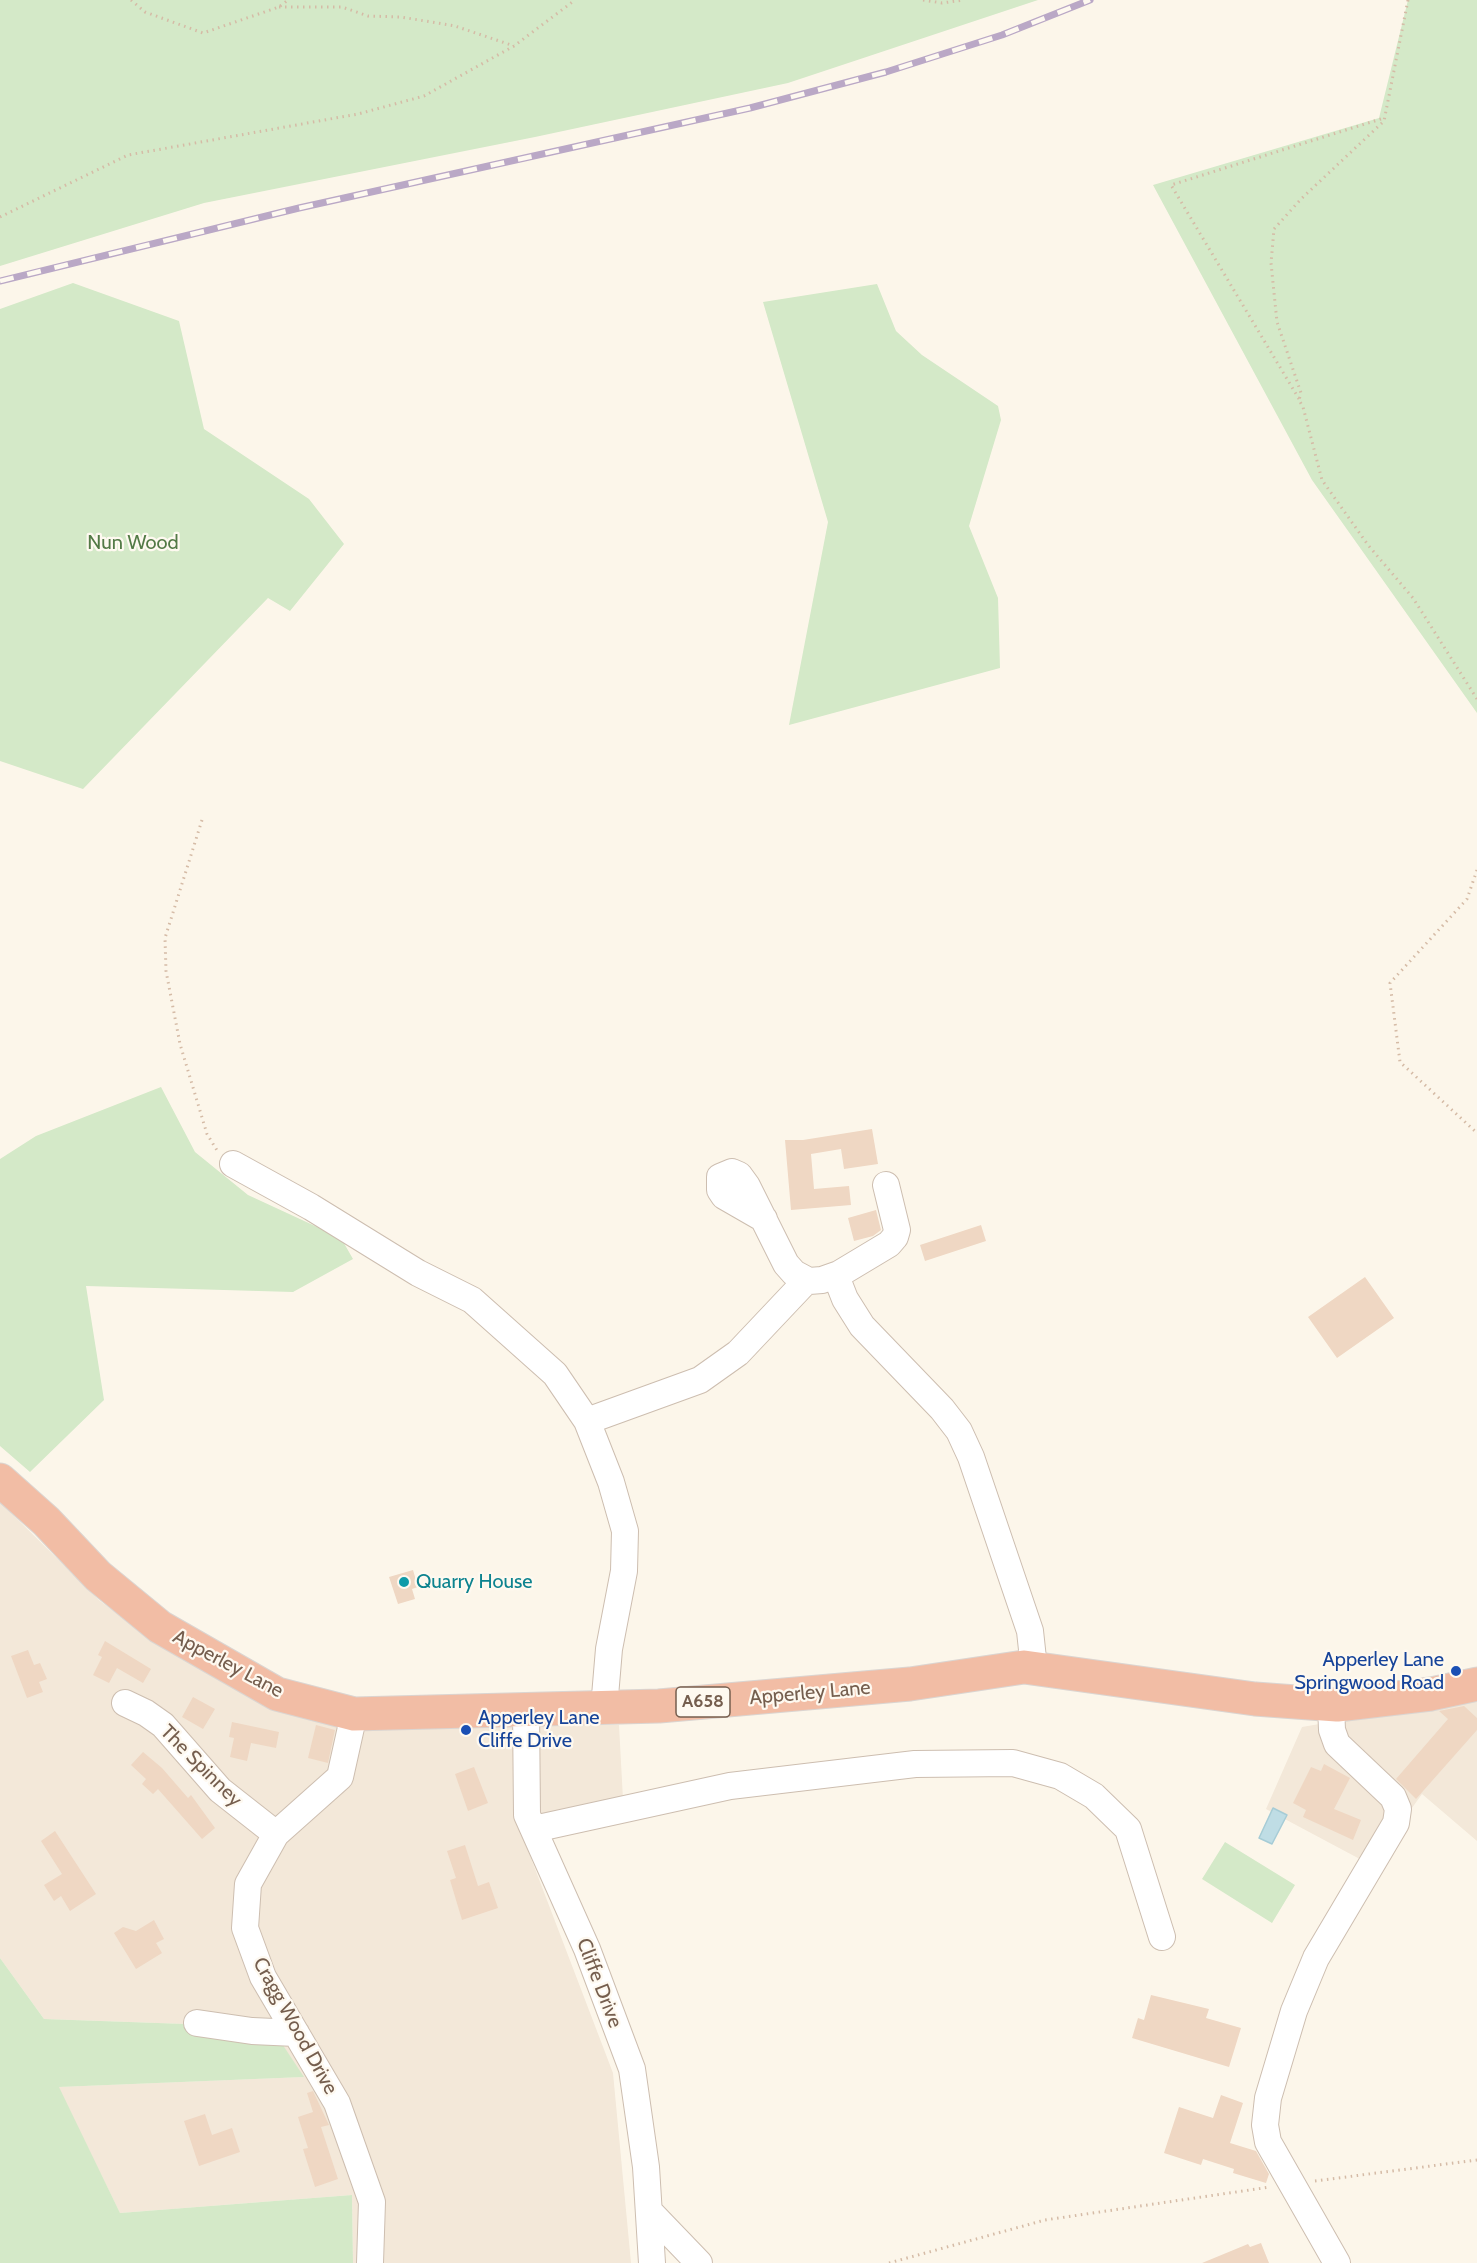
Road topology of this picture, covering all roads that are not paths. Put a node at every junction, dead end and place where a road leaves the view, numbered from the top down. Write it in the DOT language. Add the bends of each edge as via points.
graph roads {
  1 [pos="233,1164"];
  2 [pos="886,1185"];
  3 [pos="764,1219"];
  4 [pos="836,1276"];
  5 [pos="807,1280"];
  6 [pos="587,1421"];
  7 [pos="0,1480"];
  8 [pos="1034,1668"];
  9 [pos="1477,1683"];
  10 [pos="125,1703"];
  11 [pos="1331,1705"];
  12 [pos="604,1708"];
  13 [pos="526,1710"];
  14 [pos="354,1714"];
  15 [pos="534,1829"];
  16 [pos="276,1834"];
  17 [pos="1162,1937"];
  18 [pos="196,2023"];
  19 [pos="296,2033"];
  20 [pos="649,2211"];
  21 [pos="370,2263"];
  22 [pos="652,2263"];
  23 [pos="699,2263"];
  24 [pos="1337,2263"];
  1 -- 6 [label="street" via="418,1273 472,1300 555,1374"];
  2 -- 4 [label="street" via="897,1230 895,1237"];
  3 -- 5 [label="street" via="786,1264"];
  4 -- 5 [label="street"];
  4 -- 8 [label="street" via="862,1326 959,1431 972,1457 1030,1631"];
  5 -- 6 [label="street" via="738,1353 700,1380"];
  6 -- 12 [label="street" via="625,1531 624,1570 609,1649"];
  7 -- 14 [label="highway, Apperley Lane / A658" via="98,1576 160,1626 277,1694"];
  8 -- 11 [label="highway, Apperley Lane / A658" via="1255,1699"];
  8 -- 12 [label="highway, Apperley Lane / A658" via="910,1684"];
  9 -- 11 [label="highway, Apperley Lane / A658" via="1431,1694"];
  10 -- 16 [label="street, The Spinney" via="163,1725 220,1790"];
  11 -- 24 [label="street" via="1337,1744 1393,1797 1398,1809 1396,1823 1316,1958 1294,2011 1268,2098 1265,2125 1268,2142"];
  12 -- 13 [label="highway, Apperley Lane / A658"];
  13 -- 14 [label="highway, Apperley Lane / A658"];
  13 -- 15 [label="street, Cliffe Drive" via="527,1815"];
  14 -- 16 [label="street, Cragg Wood Drive" via="340,1777"];
  15 -- 17 [label="street" via="730,1786 915,1764 1013,1763 1060,1776 1094,1796 1128,1828"];
  15 -- 20 [label="street, Cliffe Drive" via="587,1948 632,2069"];
  16 -- 19 [label="street, Cragg Wood Drive" via="248,1884 245,1928 263,1977"];
  18 -- 19 [label="street"];
  19 -- 21 [label="street, Cragg Wood Drive" via="337,2103 372,2202"];
  20 -- 22 [label="street, Cliffe Drive"];
  20 -- 23 [label="street"];
}
